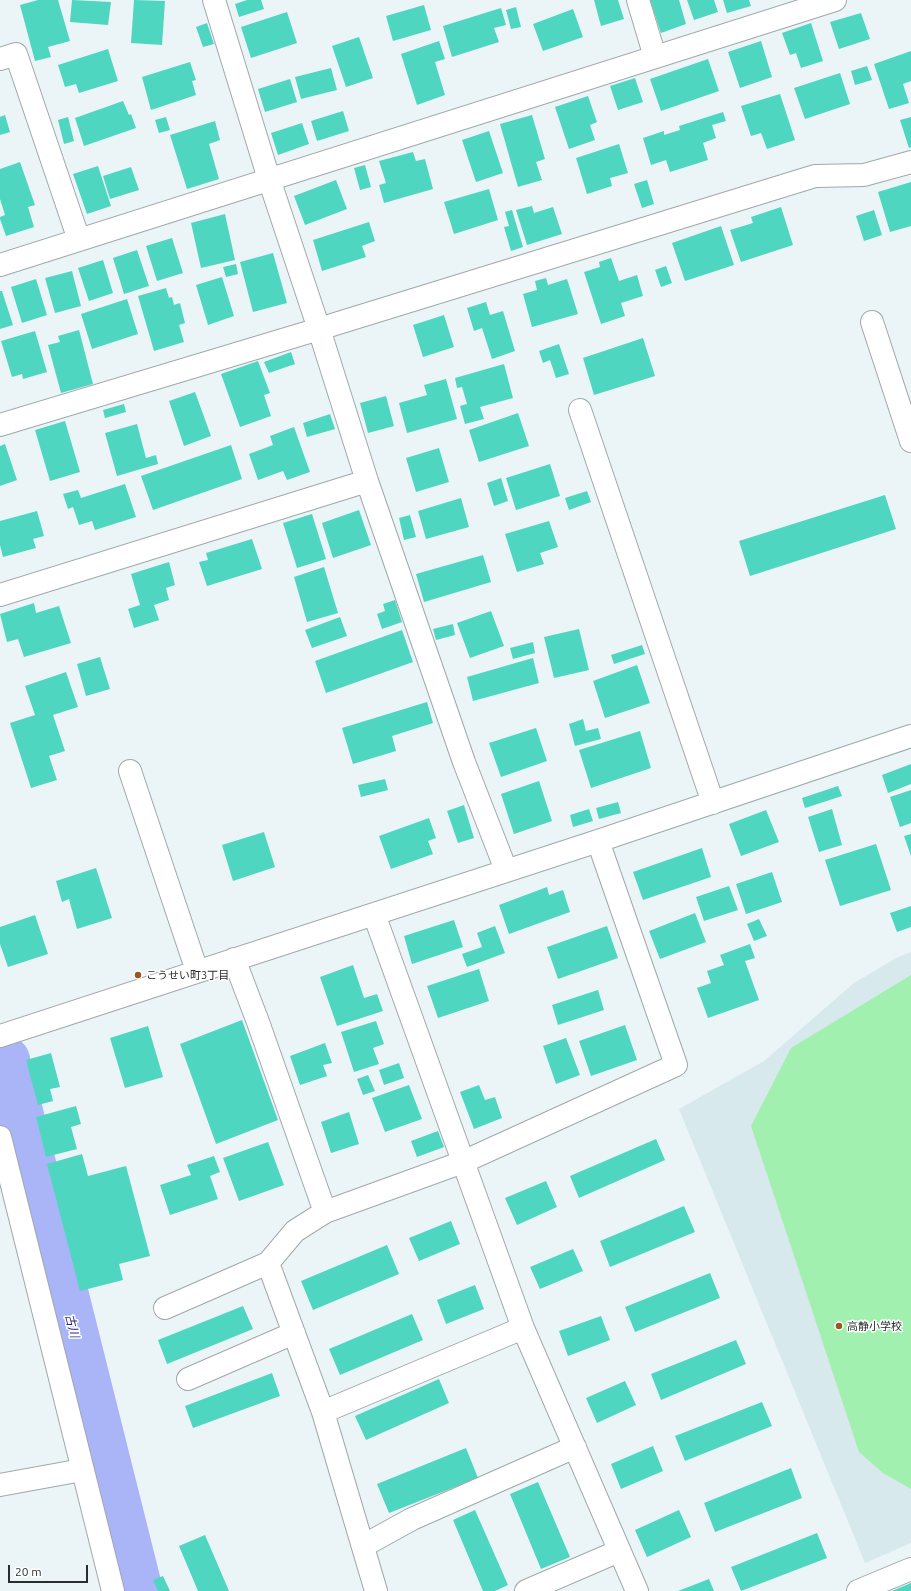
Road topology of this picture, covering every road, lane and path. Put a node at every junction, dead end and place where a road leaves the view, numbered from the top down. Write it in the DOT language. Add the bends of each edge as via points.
graph roads {
  1 [pos="214,0"];
  2 [pos="638,0"];
  3 [pos="835,0"];
  4 [pos="655,57"];
  5 [pos="0,59"];
  6 [pos="911,162"];
  7 [pos="269,179"];
  8 [pos="79,240"];
  9 [pos="0,265"];
  10 [pos="872,322"];
  11 [pos="319,329"];
  12 [pos="580,410"];
  13 [pos="0,425"];
  14 [pos="911,441"];
  15 [pos="367,481"];
  16 [pos="0,595"];
  17 [pos="911,736"];
  18 [pos="130,771"];
  19 [pos="713,803"];
  20 [pos="598,841"];
  21 [pos="506,870"];
  22 [pos="374,914"];
  23 [pos="234,959"];
  24 [pos="197,971"];
  25 [pos="0,1036"];
  26 [pos="0,1137"];
  27 [pos="464,1162"];
  28 [pos="325,1212"];
  29 [pos="268,1263"];
  30 [pos="165,1308"];
  31 [pos="523,1328"];
  32 [pos="294,1333"];
  33 [pos="188,1380"];
  34 [pos="323,1412"];
  35 [pos="575,1447"];
  36 [pos="82,1470"];
  37 [pos="0,1485"];
  38 [pos="363,1546"];
  39 [pos="619,1551"];
  40 [pos="911,1569"];
  41 [pos="113,1591"];
  42 [pos="376,1591"];
  43 [pos="526,1591"];
  44 [pos="637,1591"];
  45 [pos="858,1591"];
  1 -- 7 [label="street"];
  2 -- 4 [label="street"];
  3 -- 4 [label="street"];
  4 -- 7 [label="street"];
  5 -- 8 [label="street" via="16,54"];
  6 -- 11 [label="street" via="864,176 815,176"];
  7 -- 8 [label="street"];
  7 -- 11 [label="street"];
  8 -- 9 [label="street"];
  10 -- 14 [label="street"];
  11 -- 13 [label="street"];
  11 -- 15 [label="street"];
  12 -- 19 [label="street"];
  15 -- 16 [label="street"];
  15 -- 21 [label="street" via="464,762"];
  17 -- 19 [label="street"];
  18 -- 24 [label="street"];
  19 -- 20 [label="street"];
  20 -- 21 [label="street"];
  20 -- 27 [label="street" via="676,1065"];
  21 -- 22 [label="street"];
  22 -- 23 [label="street"];
  22 -- 27 [label="street"];
  23 -- 24 [label="street"];
  23 -- 28 [label="street"];
  24 -- 25 [label="street"];
  26 -- 36 [label="street"];
  27 -- 28 [label="street"];
  27 -- 31 [label="street"];
  28 -- 29 [label="street" via="295,1231"];
  29 -- 30 [label="street"];
  29 -- 32 [label="street"];
  31 -- 34 [label="street"];
  31 -- 35 [label="street"];
  32 -- 33 [label="street"];
  32 -- 34 [label="street"];
  34 -- 38 [label="street"];
  35 -- 38 [label="street" via="412,1519"];
  35 -- 39 [label="street"];
  36 -- 37 [label="street"];
  36 -- 41 [label="street"];
  38 -- 42 [label="street"];
  39 -- 43 [label="street"];
  39 -- 44 [label="street"];
  40 -- 45 [label="street"];
}
